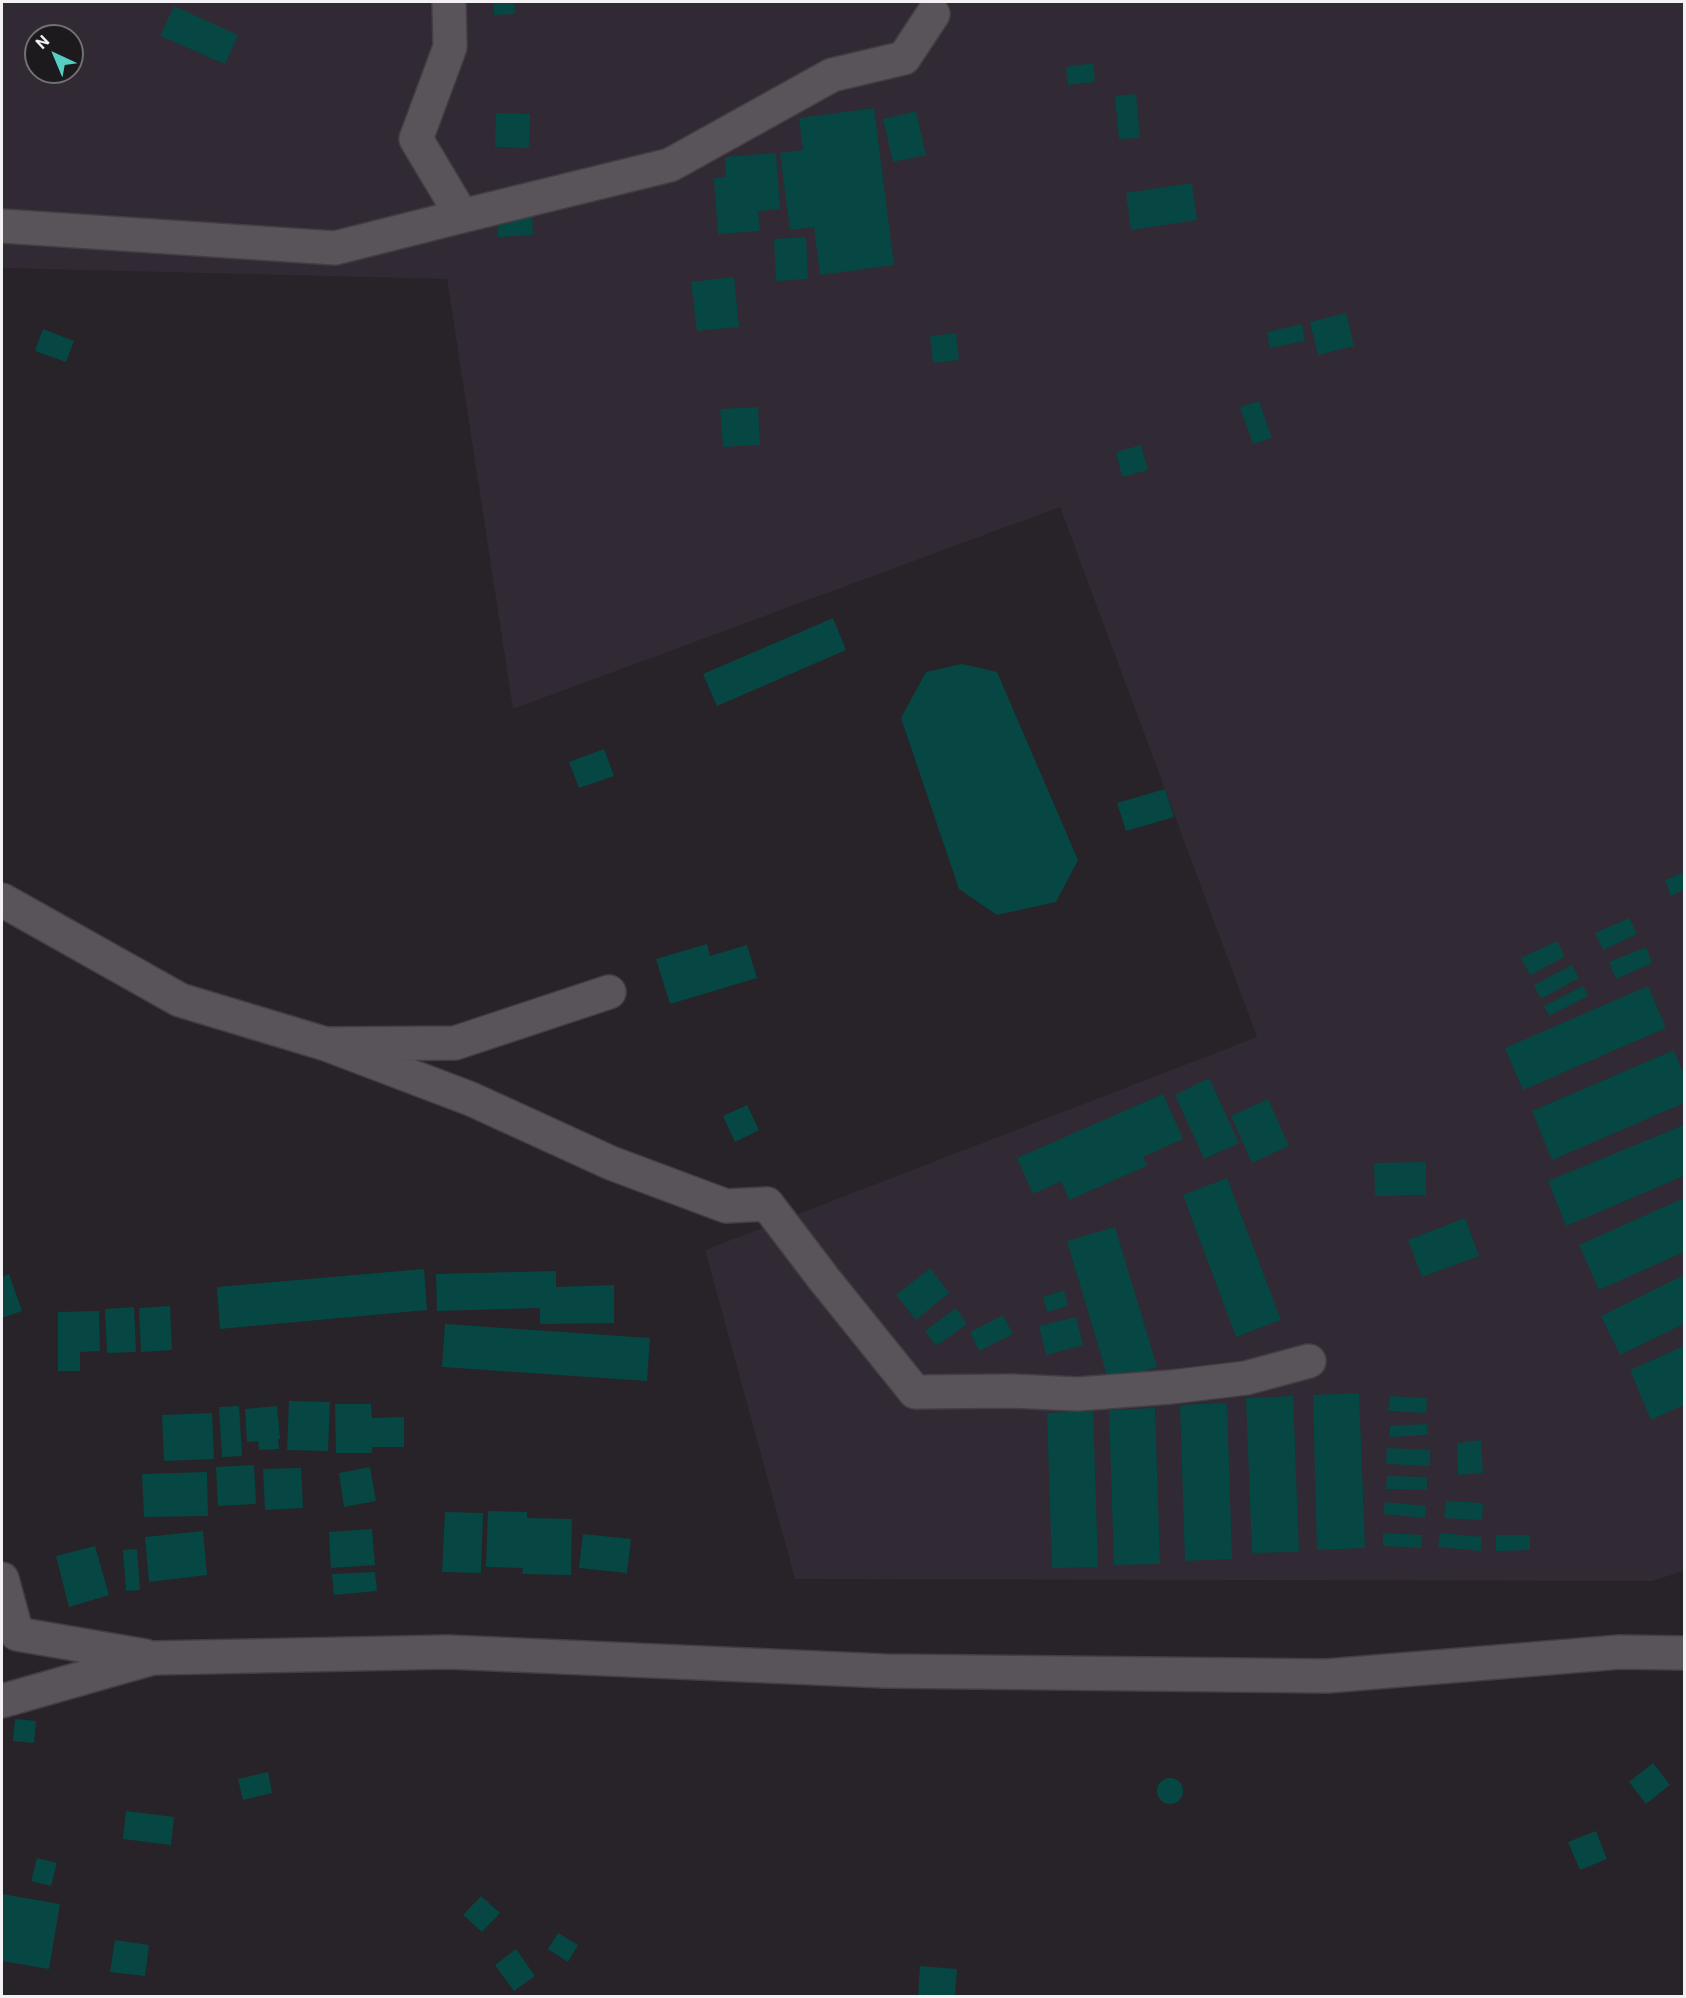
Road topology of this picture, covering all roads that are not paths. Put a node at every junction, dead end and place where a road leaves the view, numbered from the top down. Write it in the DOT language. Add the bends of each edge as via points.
graph roads {
  1 [pos="449,2"];
  2 [pos="933,14"];
  3 [pos="462,216"];
  4 [pos="2,225"];
  5 [pos="2,900"];
  6 [pos="609,992"];
  7 [pos="326,1044"];
  8 [pos="1309,1361"];
  9 [pos="2,1578"];
  10 [pos="1684,1653"];
  11 [pos="153,1658"];
  12 [pos="2,1701"];
  1 -- 3 [label="street" via="450,47 416,139"];
  2 -- 3 [label="street" via="904,58 831,75 670,165"];
  3 -- 4 [label="street" via="335,248"];
  5 -- 7 [label="street" via="180,1000"];
  6 -- 7 [label="street" via="455,1043"];
  7 -- 8 [label="street" via="471,1099 612,1163 726,1206 766,1204 915,1392 1078,1394 1171,1387 1246,1378"];
  9 -- 11 [label="street" via="17,1634"];
  10 -- 11 [label="street" via="1620,1652 1327,1677 885,1671 448,1652"];
  11 -- 12 [label="street"];
}
